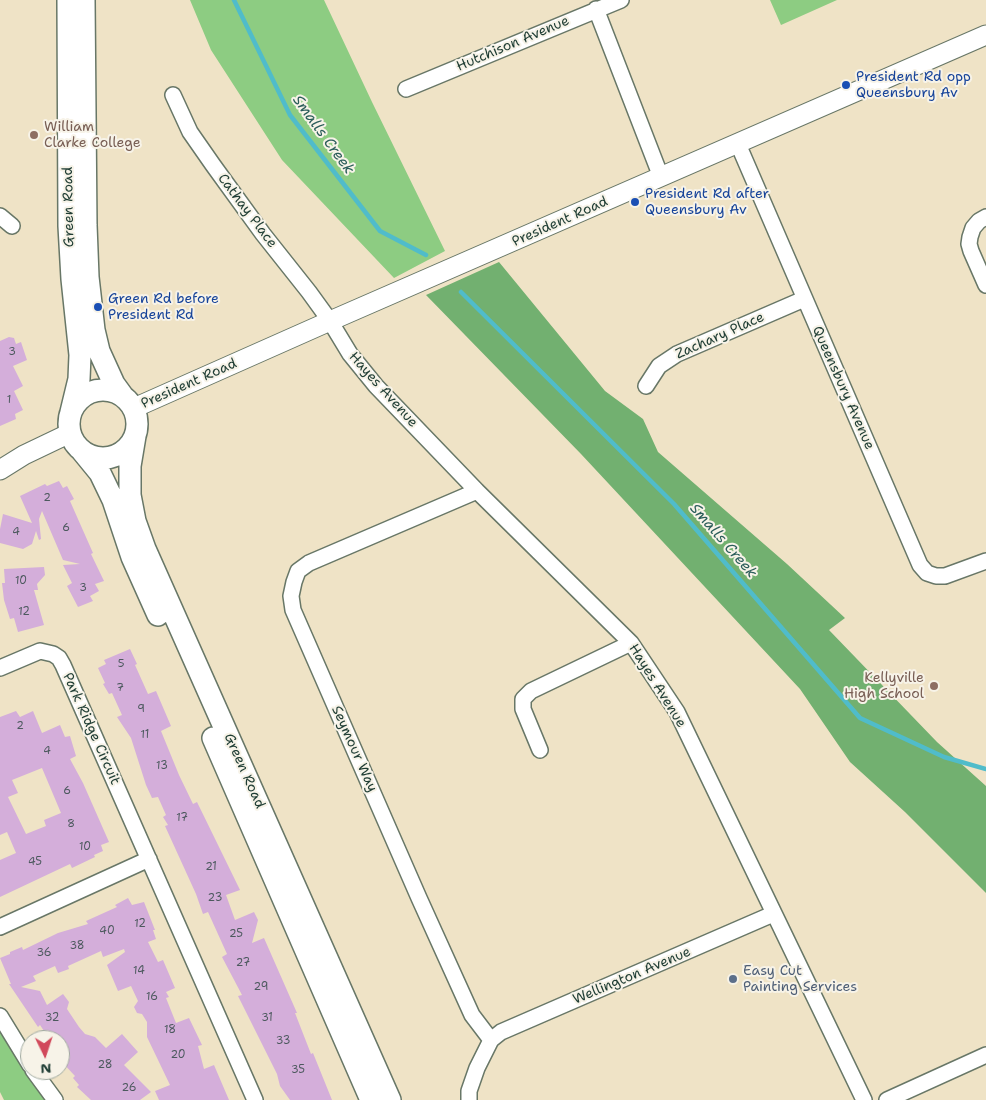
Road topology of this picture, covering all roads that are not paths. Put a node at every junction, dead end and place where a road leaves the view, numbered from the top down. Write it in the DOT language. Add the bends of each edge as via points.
graph roads {
  1 [pos="68,0"];
  2 [pos="84,0"];
  3 [pos="621,0"];
  4 [pos="596,9"];
  5 [pos="986,35"];
  6 [pos="406,89"];
  7 [pos="173,95"];
  8 [pos="738,144"];
  9 [pos="661,177"];
  10 [pos="0,216"];
  11 [pos="986,217"];
  12 [pos="12,226"];
  13 [pos="986,285"];
  14 [pos="804,299"];
  15 [pos="330,321"];
  16 [pos="646,386"];
  17 [pos="128,402"];
  18 [pos="71,412"];
  19 [pos="70,433"];
  20 [pos="135,436"];
  21 [pos="82,451"];
  22 [pos="0,470"];
  23 [pos="477,491"];
  24 [pos="986,561"];
  25 [pos="631,643"];
  26 [pos="0,668"];
  27 [pos="540,750"];
  28 [pos="148,859"];
  29 [pos="773,914"];
  30 [pos="0,927"];
  31 [pos="0,1016"];
  32 [pos="491,1040"];
  33 [pos="20,1049"];
  34 [pos="986,1055"];
  35 [pos="40,1080"];
  36 [pos="55,1100"];
  37 [pos="255,1100"];
  38 [pos="372,1100"];
  39 [pos="390,1100"];
  40 [pos="469,1100"];
  41 [pos="864,1100"];
  42 [pos="887,1100"];
  1 -- 18 [label="main road, Green Road" via="68,226 80,354 79,379"];
  2 -- 17 [label="main road, Green Road" via="88,277 99,351 114,384"];
  3 -- 4 [label="street, Hutchison Avenue"];
  4 -- 6 [label="street, Hutchison Avenue"];
  4 -- 9 [label="street"];
  5 -- 8 [label="street, President Road"];
  7 -- 15 [label="street, Cathay Place" via="190,132 208,159"];
  8 -- 9 [label="street, President Road"];
  8 -- 14 [label="street, Queensbury Avenue"];
  9 -- 15 [label="street, President Road"];
  10 -- 12 [label="street"];
  11 -- 13 [label="street" via="965,230"];
  14 -- 16 [label="street, Zachary Place" via="677,354 659,366"];
  14 -- 24 [label="street, Queensbury Avenue" via="920,565 927,573 945,576"];
  15 -- 17 [label="street, President Road"];
  15 -- 23 [label="street, Hayes Avenue" via="350,354 376,386"];
  17 -- 18 [label="main road" via="110,390 95,390 83,396"];
  17 -- 20 [label="main road" via="137,420"];
  18 -- 19 [label="main road"];
  19 -- 21 [label="main road"];
  19 -- 22 [label="street"];
  20 -- 21 [label="main road" via="118,454 107,458"];
  20 -- 39 [label="main road, Green Road" via="130,495 145,549"];
  21 -- 38 [label="main road, Green Road" via="100,473 113,500 132,556"];
  23 -- 25 [label="street, Hayes Avenue"];
  23 -- 32 [label="street, Seymour Way" via="309,563 298,571 290,596 293,610 419,898 472,1015"];
  25 -- 27 [label="street" via="531,691 523,699 523,709"];
  25 -- 29 [label="street, Hayes Avenue" via="677,712"];
  26 -- 28 [label="street, Park Ridge Circuit" via="40,651 59,658"];
  28 -- 30 [label="street"];
  28 -- 37 [label="street, Park Ridge Circuit"];
  29 -- 32 [label="street, Wellington Avenue" via="501,1032"];
  29 -- 41 [label="street, Hayes Avenue"];
  31 -- 33 [label="street"];
  32 -- 40 [label="street" via="477,1068"];
  34 -- 42 [label="street"];
  35 -- 36 [label="street"];
}
